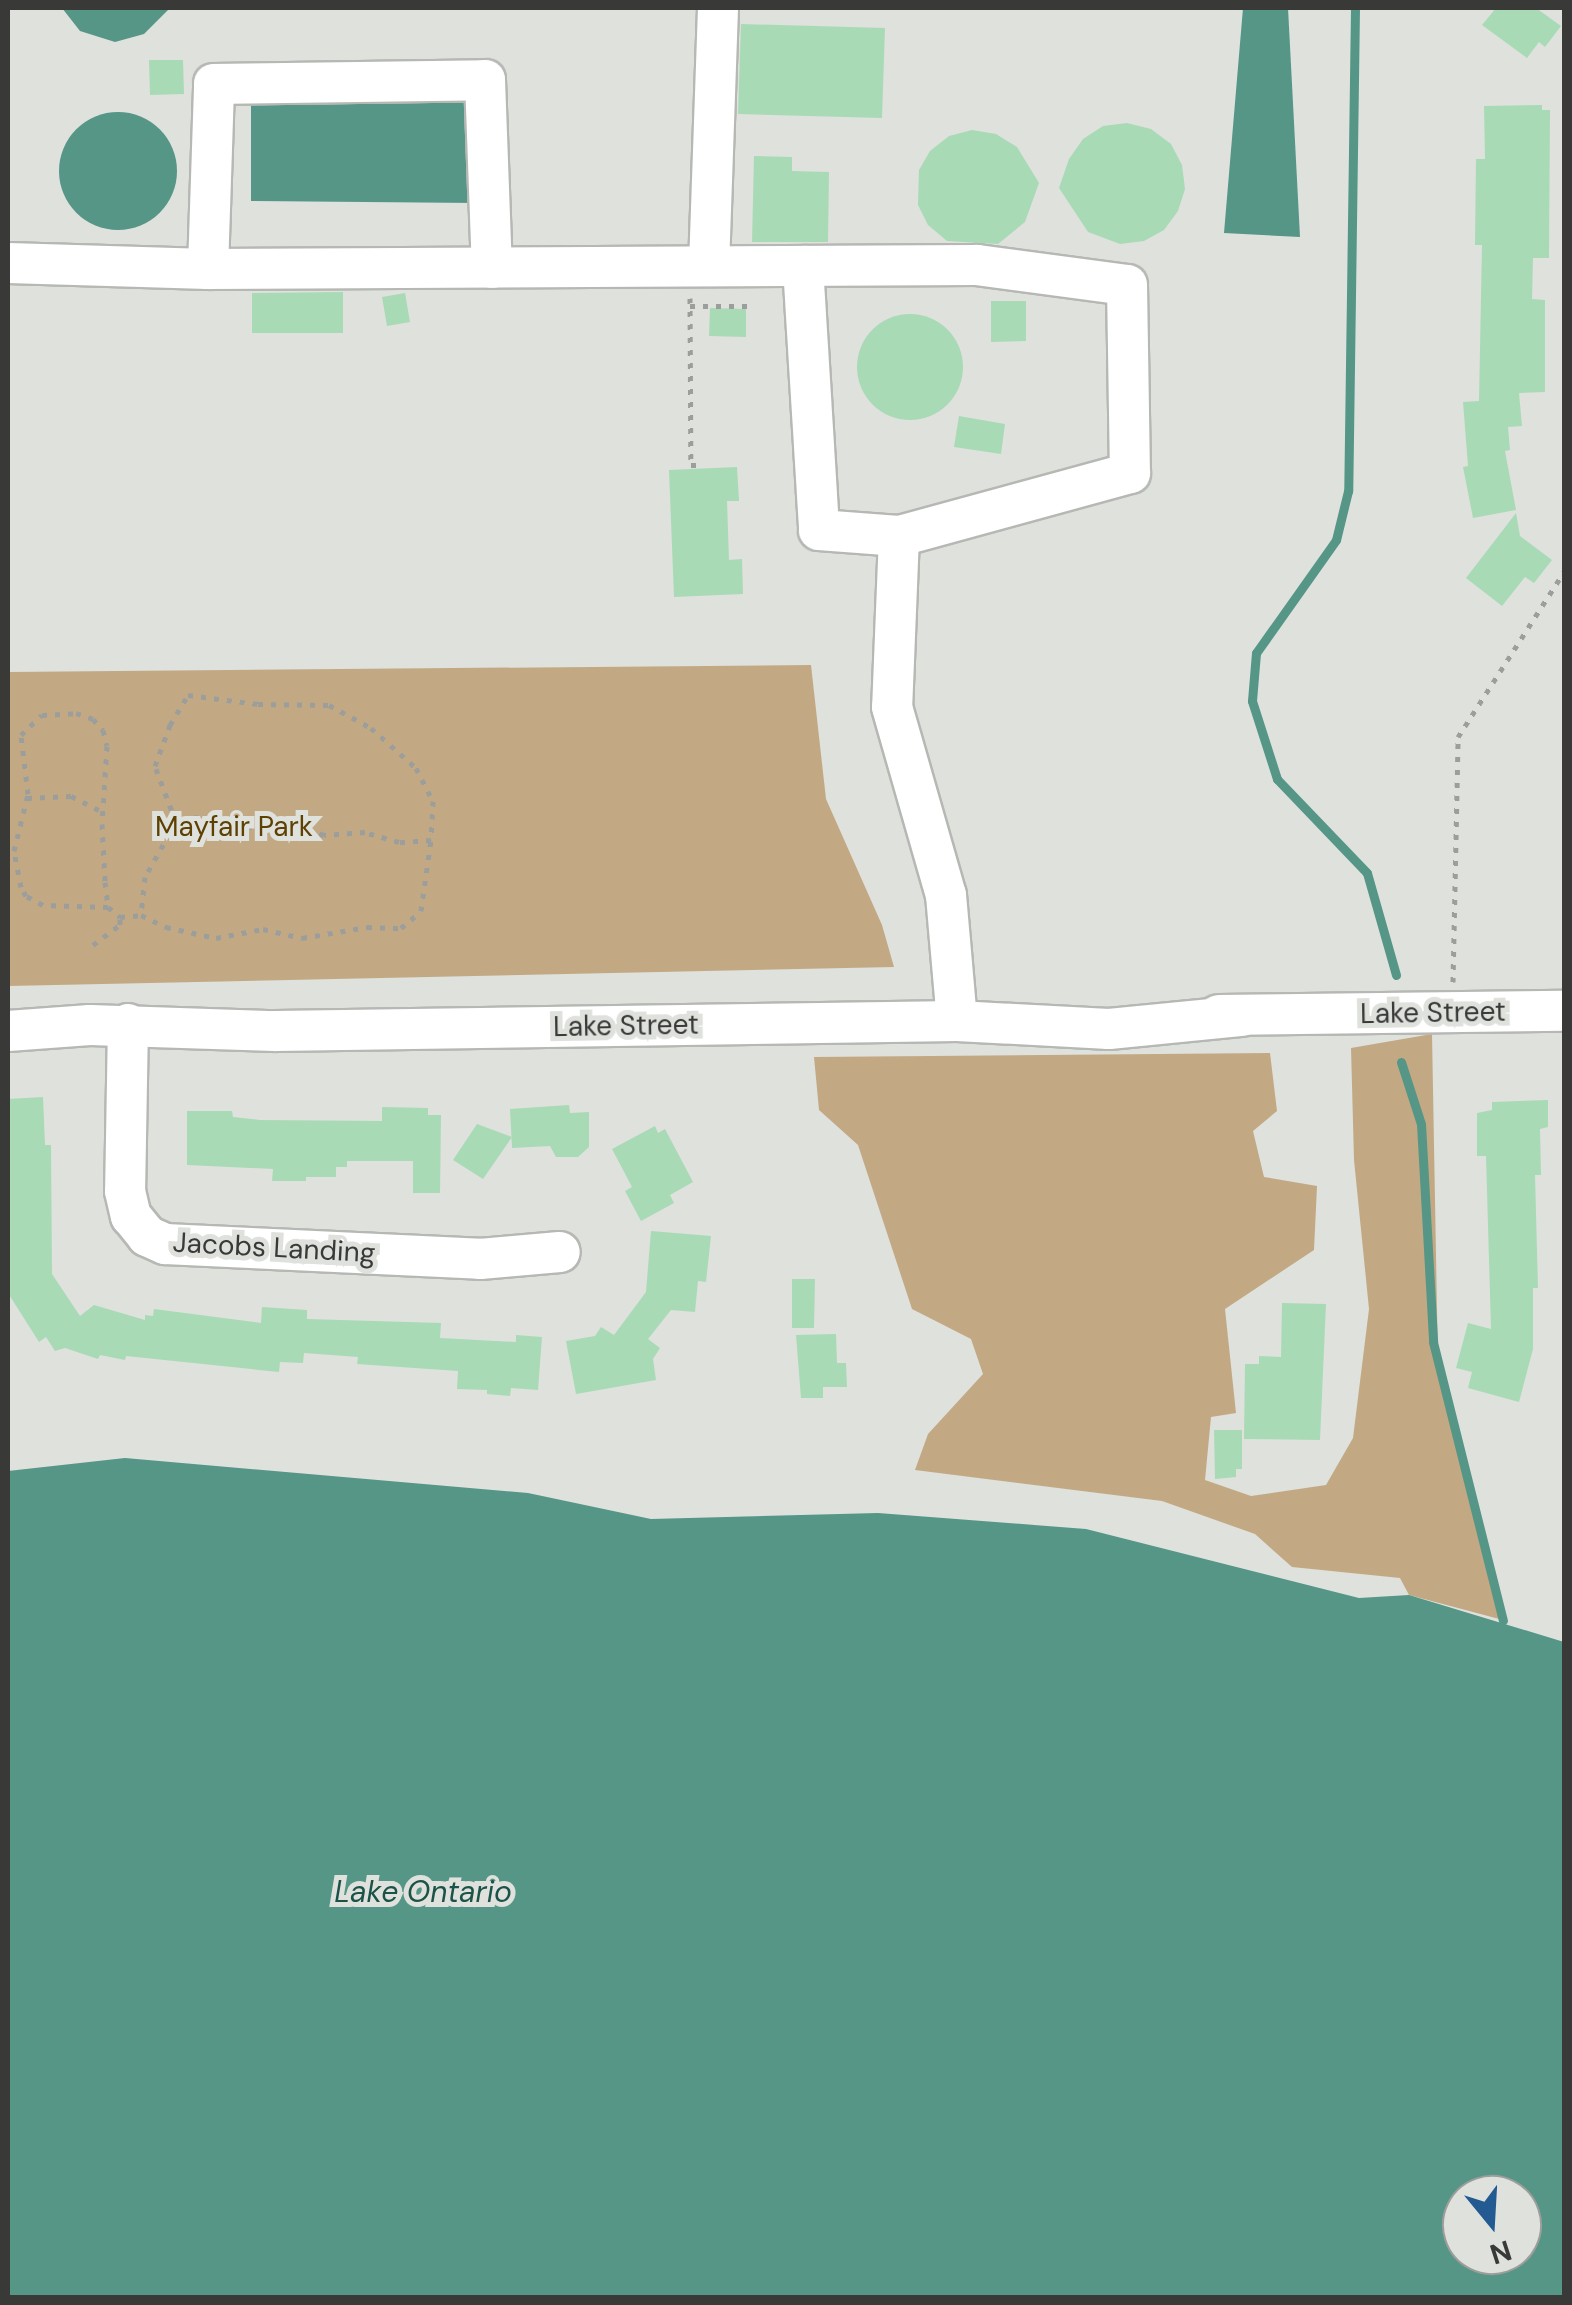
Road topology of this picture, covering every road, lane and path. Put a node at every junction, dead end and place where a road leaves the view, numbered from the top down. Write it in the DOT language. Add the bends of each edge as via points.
graph roads {
  1 [pos="718,8"];
  2 [pos="8,262"];
  3 [pos="803,266"];
  4 [pos="492,268"];
  5 [pos="208,270"];
  6 [pos="696,280"];
  7 [pos="750,306"];
  8 [pos="701,464"];
  9 [pos="899,536"];
  10 [pos="1564,572"];
  11 [pos="27,798"];
  12 [pos="102,812"];
  13 [pos="176,822"];
  14 [pos="431,840"];
  15 [pos="108,907"];
  16 [pos="141,914"];
  17 [pos="120,917"];
  18 [pos="93,945"];
  19 [pos="1453,987"];
  20 [pos="1564,1011"];
  21 [pos="967,1021"];
  22 [pos="8,1031"];
  23 [pos="128,1034"];
  24 [pos="8,1042"];
  25 [pos="560,1252"];
  1 -- 6 [label="street"];
  2 -- 5 [label="street"];
  3 -- 6 [label="street"];
  3 -- 9 [label="street" via="820,530"];
  3 -- 9 [label="street" via="977,264 1127,284 1130,474"];
  4 -- 5 [label="street"];
  4 -- 5 [label="street" via="485,80 214,84"];
  4 -- 6 [label="street"];
  6 -- 7 [label="path"];
  6 -- 8 [label="path" via="690,464"];
  9 -- 21 [label="street" via="892,707 946,895"];
  10 -- 19 [label="path" via="1458,738"];
  11 -- 12 [label="path" via="71,796"];
  11 -- 12 [label="path" via="20,735 42,716 76,713 93,719 104,735"];
  11 -- 15 [label="path" via="14,864 26,896 43,905"];
  12 -- 15 [label="path"];
  13 -- 14 [label="path" via="291,824 324,834"];
  13 -- 14 [label="path" via="155,766 188,695 328,705 371,728 416,768 433,801"];
  13 -- 16 [label="path" via="145,876"];
  14 -- 16 [label="path" via="421,911 401,928 367,926 302,938 263,929 216,938"];
  15 -- 17 [label="path"];
  16 -- 17 [label="path"];
  17 -- 18 [label="path" via="120,925"];
  20 -- 21 [label="street, Lake Street" via="1242,1016 1108,1009"];
  21 -- 23 [label="street, Lake Street"];
  22 -- 23 [label="street, Lake Street"];
  23 -- 24 [label="street, Lake Street"];
  23 -- 25 [label="street, Jacobs Landing" via="125,1191 131,1216 147,1236 165,1244 480,1259"];
}
